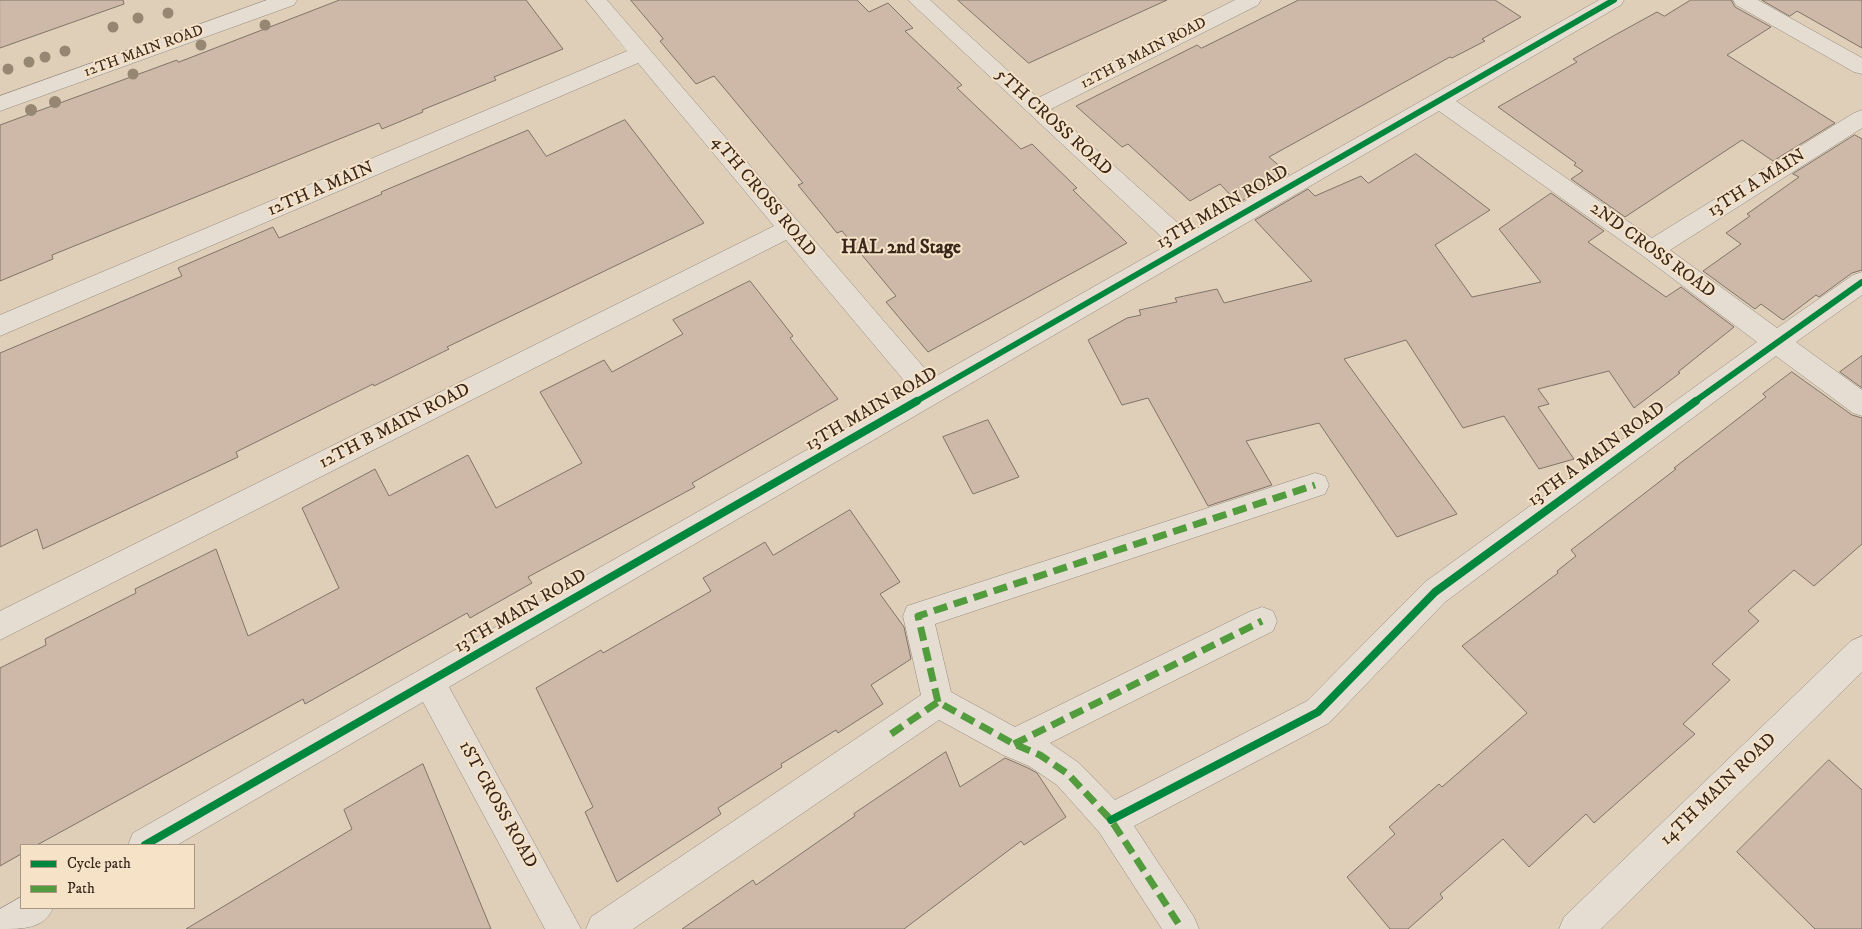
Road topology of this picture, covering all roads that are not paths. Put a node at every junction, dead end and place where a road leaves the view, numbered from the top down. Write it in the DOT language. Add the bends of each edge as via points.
graph roads {
  1 [pos="237,0"];
  2 [pos="287,0"];
  3 [pos="596,0"];
  4 [pos="918,0"];
  5 [pos="1251,0"];
  6 [pos="1614,0"];
  7 [pos="1743,0"];
  8 [pos="641,53"];
  9 [pos="1862,67"];
  10 [pos="0,86"];
  11 [pos="1440,100"];
  12 [pos="0,104"];
  13 [pos="1036,108"];
  14 [pos="1862,118"];
  15 [pos="790,228"];
  16 [pos="1187,246"];
  17 [pos="1652,250"];
  18 [pos="1862,282"];
  19 [pos="0,326"];
  20 [pos="1776,342"];
  21 [pos="930,393"];
  22 [pos="1862,405"];
  23 [pos="1315,484"];
  24 [pos="1262,621"];
  25 [pos="0,626"];
  26 [pos="1862,651"];
  27 [pos="429,682"];
  28 [pos="938,702"];
  29 [pos="1014,744"];
  30 [pos="1111,820"];
  31 [pos="146,844"];
  32 [pos="34,909"];
  33 [pos="0,928"];
  34 [pos="564,929"];
  35 [pos="603,929"];
  36 [pos="1182,929"];
  37 [pos="1576,929"];
  1 -- 10 [label="street, 12TH MAIN ROAD"];
  2 -- 12 [label="street, 12TH MAIN ROAD"];
  3 -- 8 [label="street, 4TH CROSS ROAD"];
  4 -- 13 [label="street, 5TH CROSS ROAD"];
  5 -- 13 [label="street, 12TH B MAIN ROAD"];
  6 -- 11 [label="street, 13TH MAIN ROAD"];
  7 -- 9 [label="street"];
  8 -- 15 [label="street, 4TH CROSS ROAD"];
  8 -- 19 [label="street, 12TH A MAIN"];
  11 -- 16 [label="street, 13TH MAIN ROAD"];
  11 -- 17 [label="street, 2ND CROSS ROAD"];
  13 -- 16 [label="street, 5TH CROSS ROAD"];
  14 -- 17 [label="street, 13TH A MAIN"];
  15 -- 21 [label="street, 4TH CROSS ROAD"];
  15 -- 25 [label="street, 12TH B MAIN ROAD"];
  16 -- 21 [label="street, 13TH MAIN ROAD"];
  17 -- 20 [label="street, 2ND CROSS ROAD"];
  18 -- 20 [label="street, 13TH A MAIN ROAD"];
  20 -- 22 [label="street, 2ND CROSS ROAD"];
  20 -- 30 [label="street, 13TH A MAIN ROAD" via="1435,592 1318,712"];
  21 -- 27 [label="street, 13TH MAIN ROAD"];
  23 -- 28 [label="street" via="918,616"];
  24 -- 29 [label="street"];
  26 -- 37 [label="street, 14TH MAIN ROAD"];
  27 -- 31 [label="street, 13TH MAIN ROAD"];
  27 -- 34 [label="street, 1ST CROSS ROAD"];
  28 -- 29 [label="street"];
  28 -- 35 [label="street"];
  29 -- 30 [label="street" via="1068,774"];
  30 -- 36 [label="street"];
  32 -- 33 [label="street"];
}
